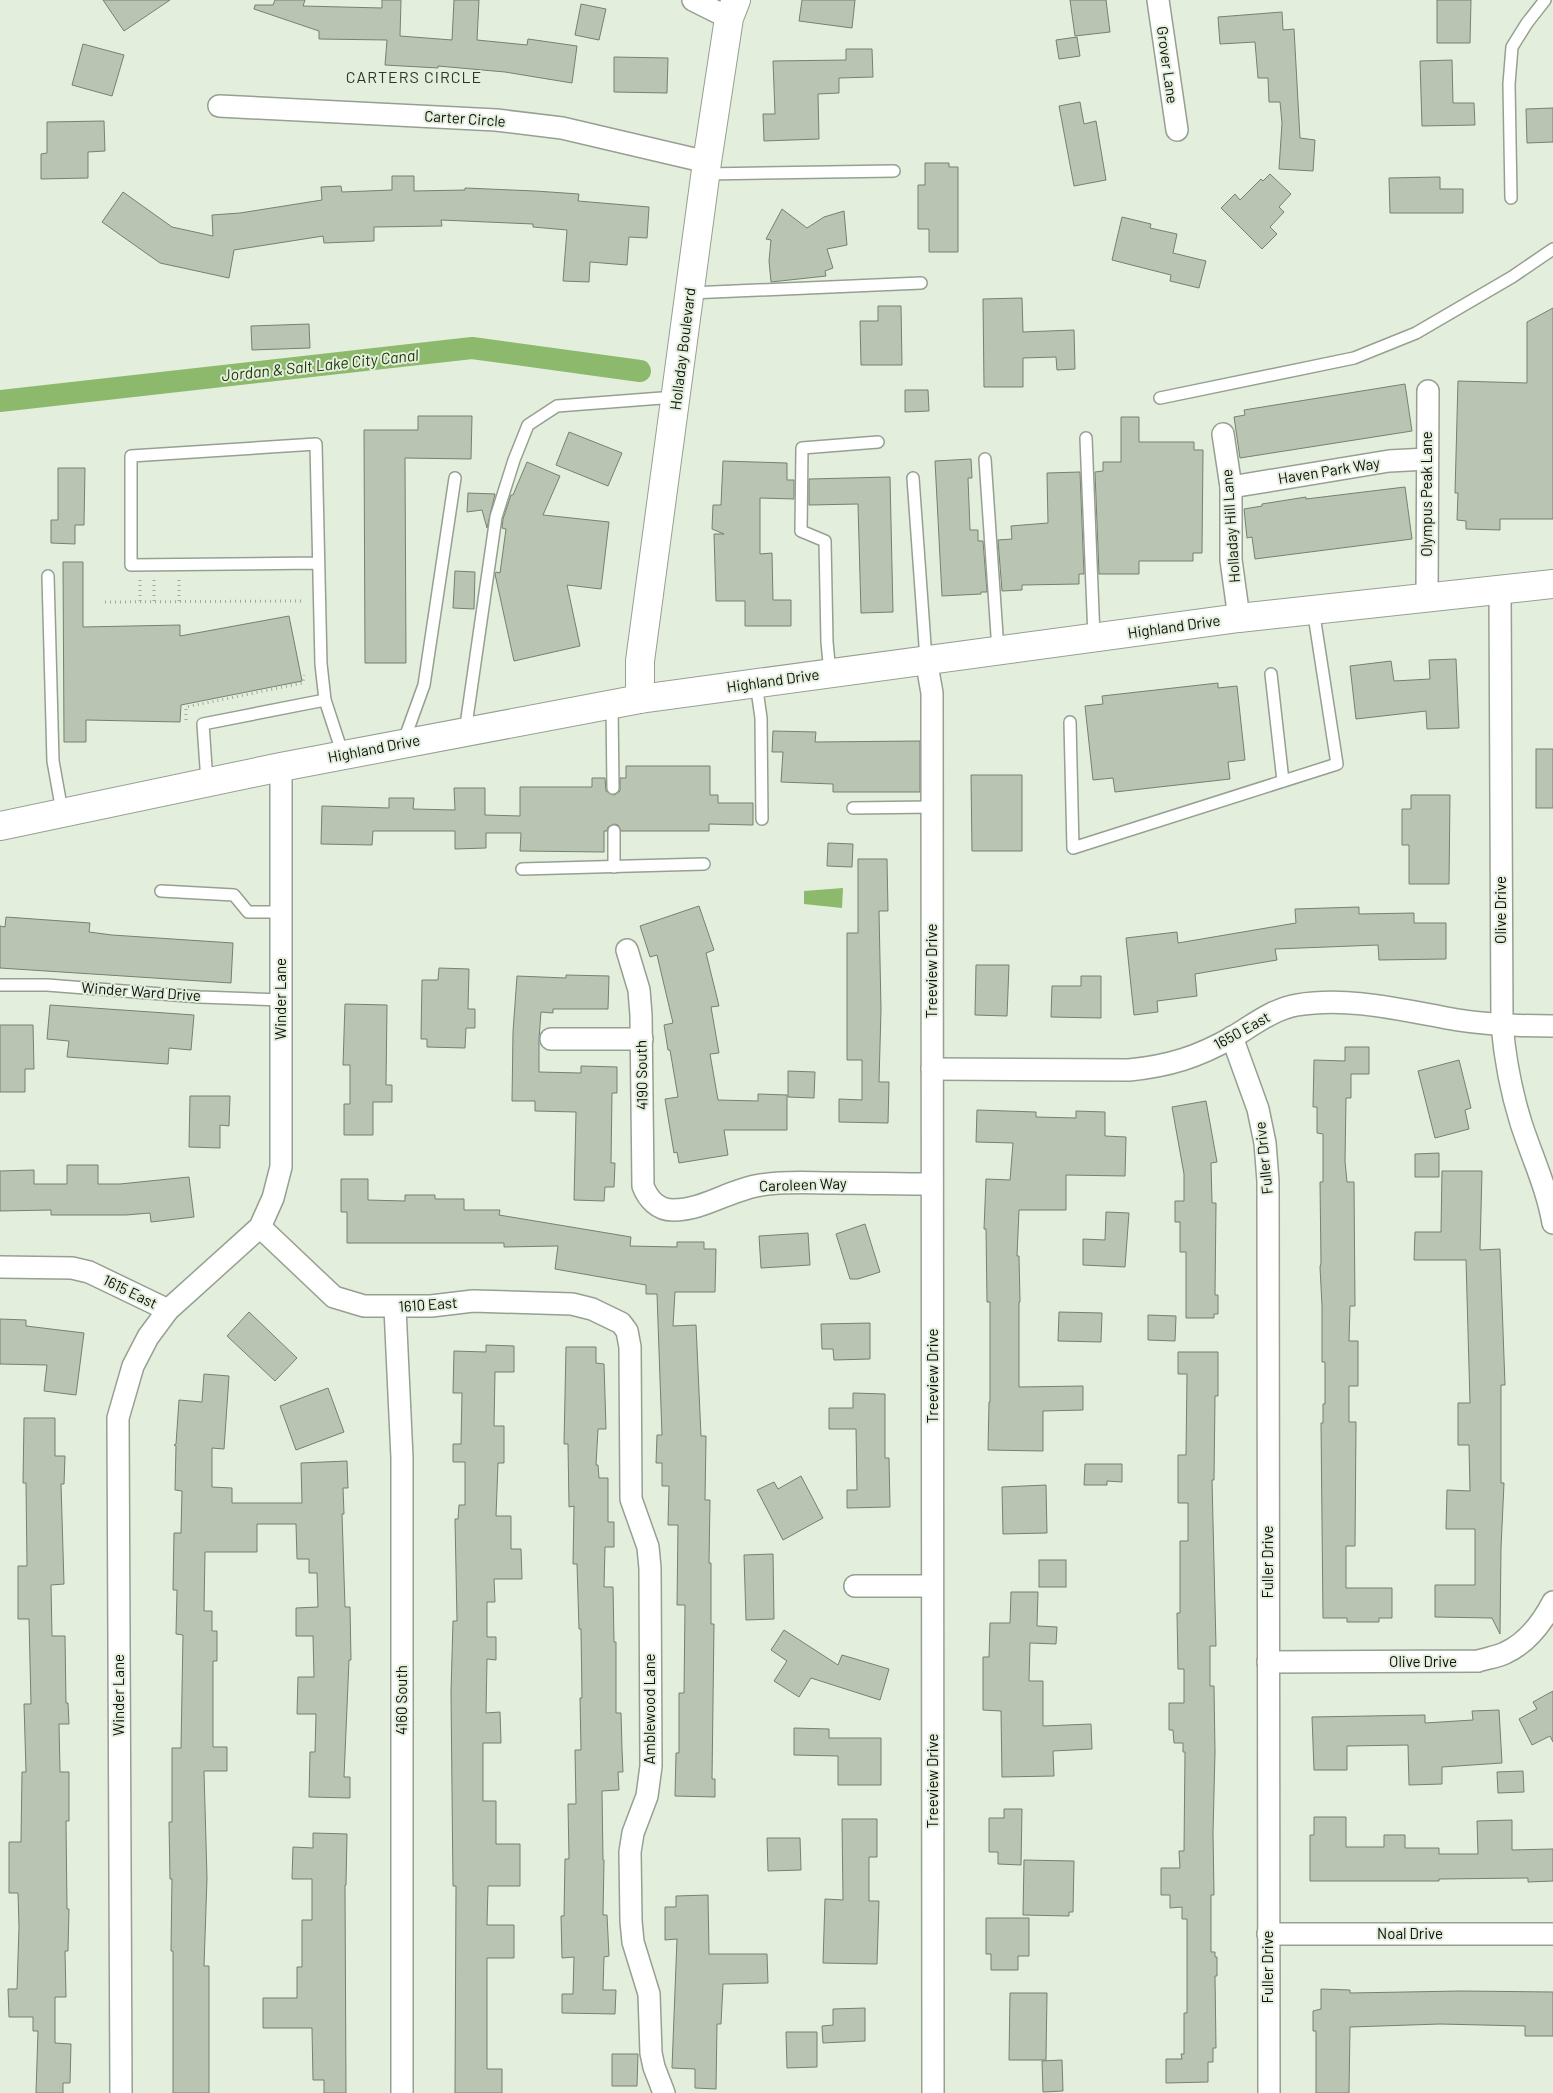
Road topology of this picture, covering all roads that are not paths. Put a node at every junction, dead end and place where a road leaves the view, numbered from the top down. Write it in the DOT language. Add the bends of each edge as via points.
graph roads {
  1 [pos="693,0"];
  2 [pos="1158,0"];
  3 [pos="1545,0"];
  4 [pos="733,9"];
  5 [pos="219,106"];
  6 [pos="1177,130"];
  7 [pos="707,168"];
  8 [pos="894,171"];
  9 [pos="1511,198"];
  10 [pos="1553,249"];
  11 [pos="921,284"];
  12 [pos="690,293"];
  13 [pos="1428,391"];
  14 [pos="677,397"];
  15 [pos="1160,398"];
  16 [pos="1223,434"];
  17 [pos="1086,438"];
  18 [pos="878,442"];
  19 [pos="985,459"];
  20 [pos="1427,459"];
  21 [pos="456,478"];
  22 [pos="913,478"];
  23 [pos="1231,487"];
  24 [pos="318,564"];
  25 [pos="48,576"];
  26 [pos="1553,584"];
  27 [pos="1500,589"];
  28 [pos="1426,597"];
  29 [pos="1313,609"];
  30 [pos="1239,618"];
  31 [pos="1094,637"];
  32 [pos="998,650"];
  33 [pos="926,659"];
  34 [pos="830,673"];
  35 [pos="1271,674"];
  36 [pos="756,683"];
  37 [pos="640,699"];
  38 [pos="325,700"];
  39 [pos="612,705"];
  40 [pos="1070,722"];
  41 [pos="465,732"];
  42 [pos="402,744"];
  43 [pos="343,755"];
  44 [pos="282,767"];
  45 [pos="1283,781"];
  46 [pos="208,782"];
  47 [pos="613,788"];
  48 [pos="932,807"];
  49 [pos="852,808"];
  50 [pos="62,811"];
  51 [pos="762,819"];
  52 [pos="0,826"];
  53 [pos="614,831"];
  54 [pos="704,864"];
  55 [pos="614,867"];
  56 [pos="522,868"];
  57 [pos="161,891"];
  58 [pos="281,912"];
  59 [pos="627,950"];
  60 [pos="0,985"];
  61 [pos="281,1000"];
  62 [pos="1502,1025"];
  63 [pos="1553,1026"];
  64 [pos="1232,1037"];
  65 [pos="551,1039"];
  66 [pos="642,1039"];
  67 [pos="932,1069"];
  68 [pos="932,1184"];
  69 [pos="651,1200"];
  70 [pos="1553,1223"];
  71 [pos="260,1228"];
  72 [pos="0,1267"];
  73 [pos="395,1308"];
  74 [pos="168,1310"];
  75 [pos="621,1323"];
  76 [pos="856,1586"];
  77 [pos="932,1586"];
  78 [pos="1553,1602"];
  79 [pos="1268,1662"];
  80 [pos="1268,1934"];
  81 [pos="1553,1934"];
  82 [pos="122,2093"];
  83 [pos="402,2093"];
  84 [pos="664,2093"];
  85 [pos="933,2093"];
  86 [pos="1269,2093"];
  1 -- 4 [label="street"];
  2 -- 6 [label="street, Grover Lane"];
  3 -- 9 [label="lane" via="1512,47 1509,84"];
  4 -- 7 [label="main road, Holladay Boulevard"];
  5 -- 7 [label="street, Carter Circle" via="496,120 562,128"];
  7 -- 8 [label="lane"];
  7 -- 12 [label="main road, Holladay Boulevard"];
  10 -- 15 [label="lane" via="1512,277 1416,332 1354,358"];
  11 -- 12 [label="lane"];
  12 -- 14 [label="main road, Holladay Boulevard"];
  13 -- 20 [label="street, Olympus Peak Lane"];
  14 -- 37 [label="main road, Holladay Boulevard" via="640,661"];
  14 -- 41 [label="lane" via="557,406 528,425 496,518"];
  16 -- 23 [label="street, Holladay Hill Lane"];
  17 -- 31 [label="lane"];
  18 -- 34 [label="lane" via="802,448 801,531 825,541"];
  19 -- 32 [label="lane"];
  20 -- 23 [label="street, Haven Park Way" via="1381,462"];
  20 -- 28 [label="street, Olympus Peak Lane"];
  21 -- 42 [label="lane" via="424,685"];
  22 -- 33 [label="lane"];
  23 -- 30 [label="street, Holladay Hill Lane" via="1231,560"];
  24 -- 24 [label="lane" via="316,444 130,456 130,565"];
  24 -- 38 [label="lane"];
  25 -- 50 [label="lane" via="53,761"];
  26 -- 27 [label="main road, Highland Drive"];
  27 -- 28 [label="main road, Highland Drive"];
  27 -- 62 [label="street, Olive Drive"];
  28 -- 29 [label="main road, Highland Drive"];
  29 -- 30 [label="main road, Highland Drive"];
  29 -- 45 [label="lane" via="1337,764"];
  30 -- 31 [label="main road, Highland Drive"];
  31 -- 32 [label="main road, Highland Drive"];
  32 -- 33 [label="main road, Highland Drive"];
  33 -- 34 [label="main road, Highland Drive"];
  33 -- 48 [label="street, Treeview Drive" via="932,693"];
  34 -- 36 [label="main road, Highland Drive"];
  35 -- 45 [label="lane"];
  36 -- 37 [label="main road, Highland Drive"];
  36 -- 51 [label="lane" via="761,718"];
  37 -- 39 [label="main road, Highland Drive"];
  38 -- 43 [label="lane"];
  38 -- 46 [label="lane" via="203,724"];
  39 -- 41 [label="main road, Highland Drive"];
  39 -- 47 [label="lane"];
  40 -- 45 [label="lane" via="1073,848"];
  41 -- 42 [label="main road, Highland Drive"];
  42 -- 43 [label="main road, Highland Drive"];
  43 -- 44 [label="main road, Highland Drive"];
  44 -- 46 [label="main road, Highland Drive"];
  44 -- 58 [label="street, Winder Lane"];
  46 -- 50 [label="main road, Highland Drive"];
  48 -- 49 [label="lane"];
  48 -- 67 [label="street, Treeview Drive"];
  50 -- 52 [label="main road, Highland Drive"];
  53 -- 55 [label="lane"];
  54 -- 55 [label="lane"];
  55 -- 56 [label="lane"];
  57 -- 58 [label="lane" via="234,895 248,912"];
  58 -- 61 [label="street, Winder Lane"];
  59 -- 66 [label="street, 4190 South" via="639,990"];
  60 -- 61 [label="lane, Winder Ward Drive" via="47,985"];
  61 -- 71 [label="street, Winder Lane" via="282,1167"];
  62 -- 63 [label="street, 1650 East"];
  62 -- 64 [label="street, 1650 East" via="1350,1002 1325,1002 1295,1005 1266,1016"];
  62 -- 70 [label="street, Olive Drive" via="1512,1092 1543,1182"];
  64 -- 67 [label="street, 1650 East" via="1201,1054 1160,1067 1129,1070"];
  64 -- 79 [label="street, Fuller Drive" via="1258,1109 1268,1181"];
  65 -- 66 [label="street"];
  66 -- 69 [label="street, 4190 South" via="642,1175 643,1186"];
  67 -- 68 [label="street, Treeview Drive"];
  68 -- 69 [label="street, Caroleen Way" via="789,1182 741,1189 674,1210 662,1208"];
  68 -- 77 [label="street, Treeview Drive"];
  71 -- 73 [label="street, 1610 East" via="334,1297 364,1306"];
  71 -- 74 [label="street, 1615 East"];
  72 -- 74 [label="street, 1615 East" via="72,1268 89,1272"];
  73 -- 75 [label="street, 1610 East" via="473,1301 551,1302 592,1309"];
  73 -- 83 [label="street, 4160 South" via="402,1458"];
  74 -- 82 [label="street, Winder Lane" via="148,1337 133,1366 118,1418"];
  75 -- 84 [label="street, Amblewood Lane" via="630,1346 631,1499 648,1547 650,1568 651,1766 647,1796 630,1852 631,1921 648,1994 652,2060"];
  76 -- 77 [label="street"];
  77 -- 85 [label="street, Treeview Drive"];
  78 -- 79 [label="street, Olive Drive" via="1543,1621 1526,1638 1505,1654 1478,1660"];
  79 -- 80 [label="street, Fuller Drive"];
  80 -- 81 [label="street, Noal Drive"];
  80 -- 86 [label="street, Fuller Drive"];
}
